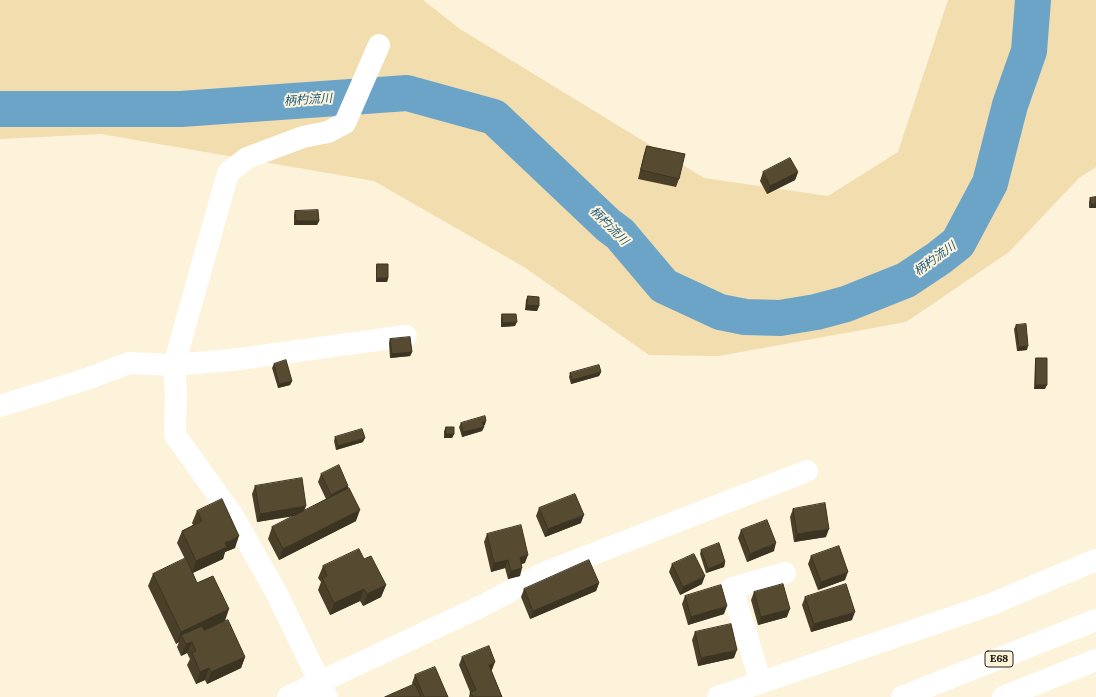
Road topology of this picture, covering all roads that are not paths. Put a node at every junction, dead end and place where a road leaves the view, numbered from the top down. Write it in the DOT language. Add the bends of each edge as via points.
graph roads {
  1 [pos="379,45"];
  2 [pos="406,336"];
  3 [pos="174,365"];
  4 [pos="0,406"];
  5 [pos="807,471"];
  6 [pos="1096,560"];
  7 [pos="785,572"];
  8 [pos="1096,620"];
  9 [pos="1096,660"];
  10 [pos="761,683"];
  11 [pos="324,689"];
  12 [pos="741,693"];
  13 [pos="288,697"];
  14 [pos="718,697"];
  15 [pos="902,697"];
  16 [pos="1003,697"];
  1 -- 3 [label="main road" via="345,123 328,132 303,137 247,158 228,173"];
  2 -- 3 [label="main road" via="240,359"];
  3 -- 4 [label="main road" via="129,363"];
  3 -- 11 [label="main road" via="174,435 232,516 276,592"];
  5 -- 11 [label="main road" via="544,573"];
  6 -- 10 [label="main road" via="992,604"];
  7 -- 10 [label="main road" via="732,588"];
  8 -- 15 [label="main road, E68"];
  9 -- 16 [label="main road"];
  10 -- 12 [label="main road"];
  11 -- 13 [label="main road"];
  12 -- 14 [label="main road"];
}
